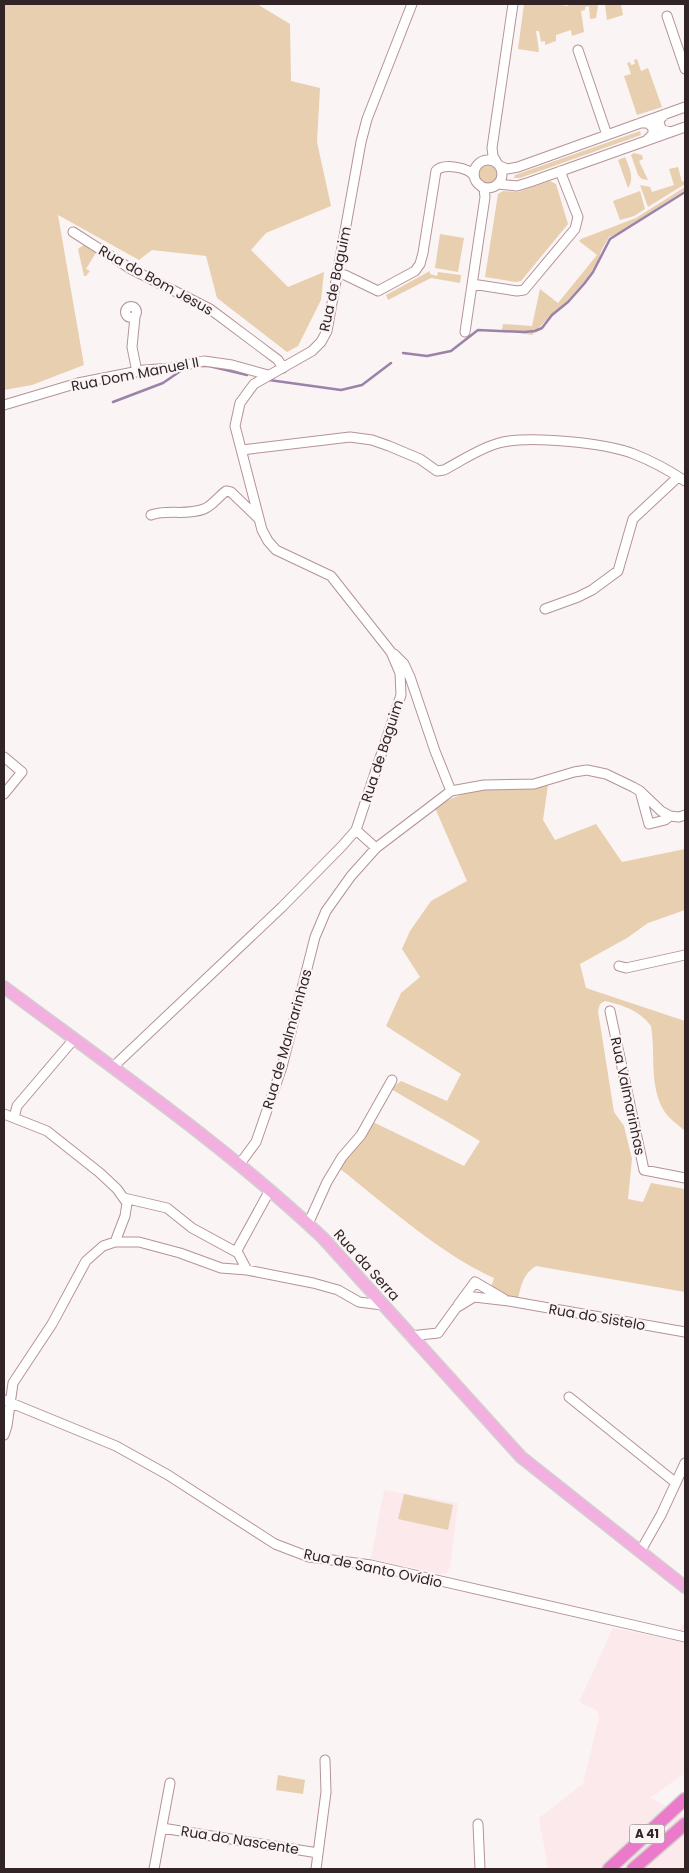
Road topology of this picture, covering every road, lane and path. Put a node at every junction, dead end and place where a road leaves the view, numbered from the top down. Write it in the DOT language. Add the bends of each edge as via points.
graph roads {
  1 [pos="412,4"];
  2 [pos="513,4"];
  3 [pos="666,16"];
  4 [pos="578,50"];
  5 [pos="685,69"];
  6 [pos="685,107"];
  7 [pos="666,114"];
  8 [pos="639,124"];
  9 [pos="685,127"];
  10 [pos="671,132"];
  11 [pos="607,135"];
  12 [pos="645,141"];
  13 [pos="492,148"];
  14 [pos="483,160"];
  15 [pos="499,164"];
  16 [pos="475,171"];
  17 [pos="560,171"];
  18 [pos="495,185"];
  19 [pos="480,186"];
  20 [pos="485,197"];
  21 [pos="73,232"];
  22 [pos="339,274"];
  23 [pos="472,284"];
  24 [pos="135,317"];
  25 [pos="465,332"];
  26 [pos="283,368"];
  27 [pos="137,372"];
  28 [pos="268,375"];
  29 [pos="4,405"];
  30 [pos="242,450"];
  31 [pos="682,479"];
  32 [pos="151,515"];
  33 [pos="259,519"];
  34 [pos="545,609"];
  35 [pos="391,652"];
  36 [pos="4,757"];
  37 [pos="451,791"];
  38 [pos="640,791"];
  39 [pos="4,794"];
  40 [pos="685,815"];
  41 [pos="670,816"];
  42 [pos="356,830"];
  43 [pos="376,848"];
  44 [pos="685,955"];
  45 [pos="619,966"];
  46 [pos="4,987"];
  47 [pos="610,1011"];
  48 [pos="74,1039"];
  49 [pos="113,1066"];
  50 [pos="392,1080"];
  51 [pos="4,1114"];
  52 [pos="14,1118"];
  53 [pos="240,1165"];
  54 [pos="685,1178"];
  55 [pos="270,1190"];
  56 [pos="124,1198"];
  57 [pos="308,1224"];
  58 [pos="115,1242"];
  59 [pos="236,1252"];
  60 [pos="247,1270"];
  61 [pos="509,1301"];
  62 [pos="382,1305"];
  63 [pos="456,1308"];
  64 [pos="685,1332"];
  65 [pos="410,1336"];
  66 [pos="569,1397"];
  67 [pos="7,1401"];
  68 [pos="4,1435"];
  69 [pos="685,1463"];
  70 [pos="676,1484"];
  71 [pos="640,1552"];
  72 [pos="685,1587"];
  73 [pos="685,1638"];
  74 [pos="324,1760"];
  75 [pos="170,1784"];
  76 [pos="685,1799"];
  77 [pos="478,1824"];
  78 [pos="685,1824"];
  79 [pos="162,1828"];
  80 [pos="318,1853"];
  81 [pos="154,1869"];
  82 [pos="316,1869"];
  83 [pos="480,1869"];
  84 [pos="609,1869"];
  85 [pos="634,1869"];
  1 -- 22 [label="street, Rua de Baguim" via="366,119"];
  2 -- 13 [label="street"];
  3 -- 5 [label="street"];
  4 -- 11 [label="street"];
  6 -- 7 [label="street"];
  7 -- 8 [label="street"];
  7 -- 10 [label="street" via="660,119 659,126"];
  8 -- 11 [label="street"];
  8 -- 12 [label="street" via="648,123 653,128 653,134"];
  9 -- 10 [label="street"];
  10 -- 12 [label="street"];
  11 -- 15 [label="street" via="514,168"];
  12 -- 17 [label="street"];
  13 -- 14 [label="street"];
  13 -- 15 [label="street"];
  14 -- 15 [label="street"];
  14 -- 16 [label="street"];
  15 -- 18 [label="street" via="502,175"];
  16 -- 19 [label="street"];
  16 -- 22 [label="street" via="441,167 436,171 420,264 411,274 376,291"];
  17 -- 18 [label="street" via="517,186"];
  17 -- 23 [label="street" via="578,217 575,229 524,290"];
  18 -- 19 [label="street"];
  18 -- 20 [label="street" via="485,193"];
  19 -- 20 [label="street"];
  20 -- 23 [label="street"];
  21 -- 26 [label="street, Rua do Bom Jesus" via="131,269 210,309 278,360"];
  22 -- 26 [label="street, Rua de Baguim" via="328,331 312,351"];
  23 -- 25 [label="street"];
  24 -- 27 [label="street" via="132,347"];
  26 -- 28 [label="street, Rua de Baguim"];
  27 -- 28 [label="street, Rua Dom Manuel II" via="204,361"];
  27 -- 29 [label="street, Rua Dom Manuel II" via="78,383"];
  28 -- 30 [label="street, Rua de Baguim" via="254,384 240,403 235,426"];
  30 -- 31 [label="street" via="350,437 389,446 420,459 437,471 498,443 551,440 614,448 634,454"];
  30 -- 33 [label="street, Rua de Baguim"];
  31 -- 34 [label="street" via="633,519 618,571 592,590"];
  32 -- 33 [label="street" via="206,509 226,491"];
  33 -- 35 [label="street, Rua de Baguim" via="268,541 276,550 331,576"];
  35 -- 37 [label="street" via="404,664"];
  35 -- 42 [label="street, Rua de Baguim" via="400,673 401,695"];
  36 -- 39 [label="street" via="22,772"];
  37 -- 38 [label="street" via="484,785 534,784 587,770 606,774"];
  37 -- 43 [label="street, Rua de Malmarinhas"];
  38 -- 41 [label="street"];
  38 -- 41 [label="street" via="649,824"];
  40 -- 41 [label="street"];
  42 -- 43 [label="street"];
  42 -- 49 [label="street, Rua de Baguim" via="282,906"];
  43 -- 53 [label="street, Rua de Malmarinhas" via="326,911 316,937 282,1067 256,1142"];
  44 -- 45 [label="street" via="626,968"];
  46 -- 48 [label="main road, Rua da Serra"];
  47 -- 54 [label="street, Rua Valmarinhas" via="644,1170"];
  48 -- 49 [label="main road, Rua da Serra"];
  48 -- 52 [label="street" via="17,1106"];
  49 -- 53 [label="main road, Rua da Serra"];
  50 -- 57 [label="street" via="361,1134 327,1182"];
  51 -- 52 [label="street"];
  52 -- 56 [label="street" via="47,1132 100,1173"];
  53 -- 55 [label="main road, Rua da Serra"];
  55 -- 57 [label="main road, Rua da Serra"];
  55 -- 59 [label="street"];
  56 -- 58 [label="street" via="127,1203 125,1216"];
  56 -- 59 [label="street" via="167,1208 192,1228"];
  57 -- 62 [label="main road, Rua da Serra"];
  58 -- 60 [label="street" via="139,1242 222,1268"];
  58 -- 67 [label="street" via="103,1246 86,1261 52,1324 13,1383"];
  59 -- 60 [label="street"];
  60 -- 62 [label="street" via="313,1283 338,1290 359,1302"];
  61 -- 63 [label="street, Rua do Sistelo" via="474,1297"];
  61 -- 63 [label="street, Rua do Sistelo" via="475,1282"];
  61 -- 64 [label="street, Rua do Sistelo"];
  62 -- 65 [label="main road, Rua da Serra"];
  63 -- 65 [label="street, Rua do Sistelo" via="438,1333"];
  65 -- 71 [label="main road, Rua da Serra" via="521,1457"];
  66 -- 70 [label="street"];
  67 -- 68 [label="street"];
  67 -- 73 [label="street, Rua de Santo Ovídio" via="116,1446 275,1544 309,1556 371,1565"];
  69 -- 70 [label="street"];
  70 -- 71 [label="street"];
  71 -- 72 [label="main road, Rua da Serra"];
  74 -- 80 [label="street" via="326,1792"];
  75 -- 79 [label="street"];
  76 -- 84 [label="highway, A 41"];
  77 -- 83 [label="street"];
  78 -- 85 [label="highway, A 41"];
  79 -- 80 [label="street, Rua do Nascente"];
  79 -- 81 [label="street"];
  80 -- 82 [label="street"];
}
